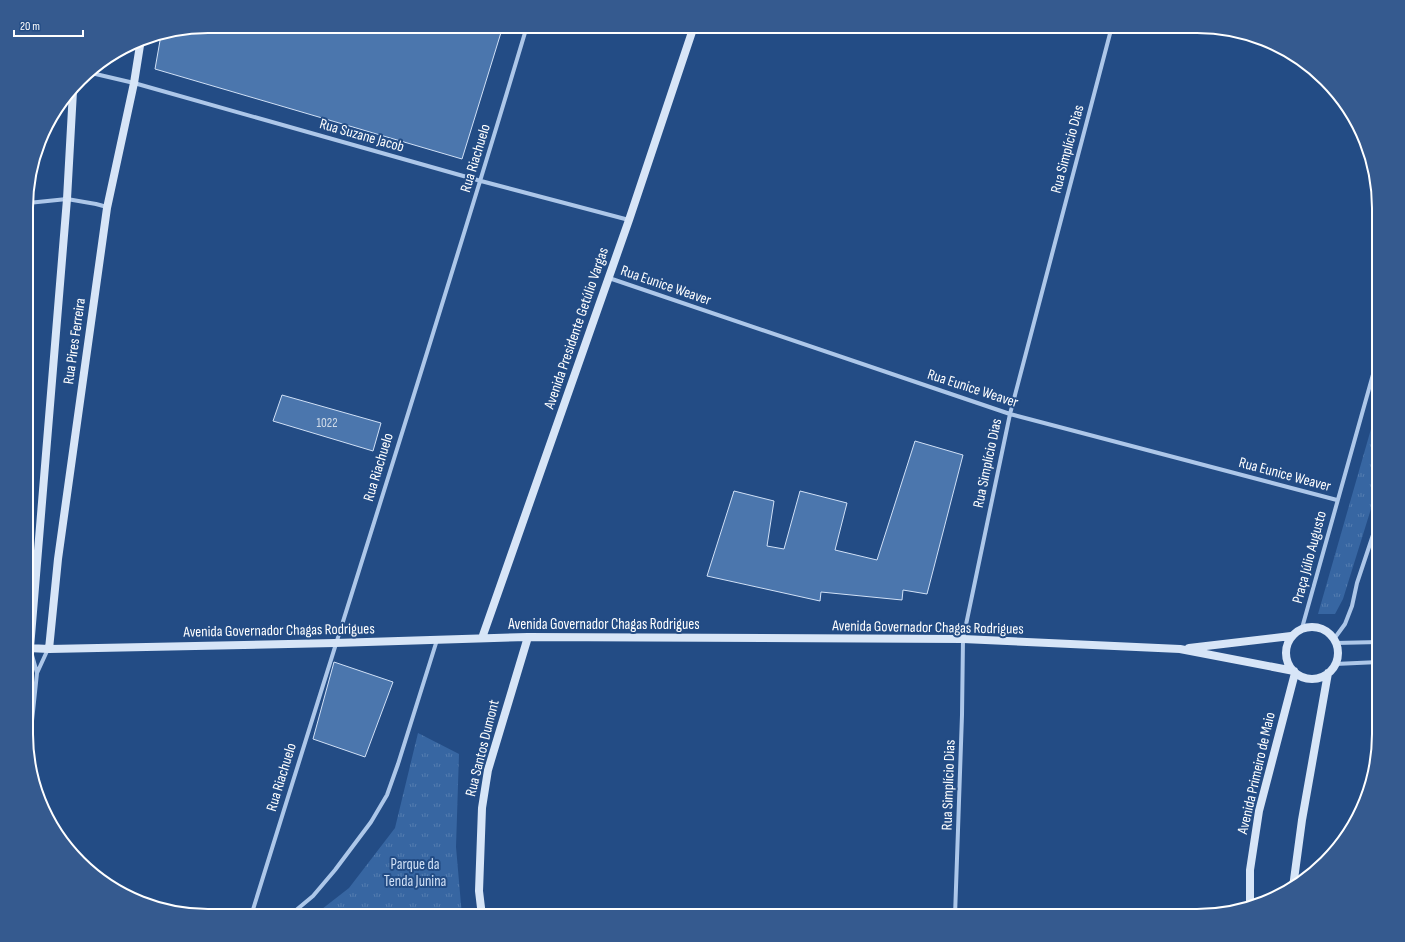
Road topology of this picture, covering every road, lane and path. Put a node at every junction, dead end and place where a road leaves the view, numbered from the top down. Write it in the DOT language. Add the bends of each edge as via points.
graph roads {
  1 [pos="525,33"];
  2 [pos="692,33"];
  3 [pos="1110,33"];
  4 [pos="141,46"];
  5 [pos="96,74"];
  6 [pos="134,83"];
  7 [pos="73,97"];
  8 [pos="481,181"];
  9 [pos="67,199"];
  10 [pos="33,203"];
  11 [pos="107,208"];
  12 [pos="629,220"];
  13 [pos="608,278"];
  14 [pos="1372,378"];
  15 [pos="1010,414"];
  16 [pos="1337,500"];
  17 [pos="1372,538"];
  18 [pos="33,601"];
  19 [pos="1302,628"];
  20 [pos="1291,636"];
  21 [pos="528,637"];
  22 [pos="482,638"];
  23 [pos="963,639"];
  24 [pos="438,640"];
  25 [pos="1335,641"];
  26 [pos="1372,642"];
  27 [pos="335,643"];
  28 [pos="33,648"];
  29 [pos="49,649"];
  30 [pos="1180,649"];
  31 [pos="33,660"];
  32 [pos="1372,662"];
  33 [pos="1336,664"];
  34 [pos="1294,672"];
  35 [pos="37,673"];
  36 [pos="1328,673"];
  37 [pos="33,711"];
  38 [pos="1294,879"];
  39 [pos="1250,901"];
  40 [pos="253,909"];
  41 [pos="297,909"];
  42 [pos="481,909"];
  43 [pos="955,909"];
  1 -- 8 [label="street, Rua Riachuelo"];
  2 -- 12 [label="street, Avenida Presidente Getúlio Vargas"];
  3 -- 15 [label="street, Rua Simplício Dias"];
  4 -- 6 [label="street, Rua Pires Ferreira"];
  5 -- 6 [label="street, Rua Suzane Jacob"];
  6 -- 8 [label="street, Rua Suzane Jacob"];
  6 -- 11 [label="street, Rua Pires Ferreira"];
  7 -- 9 [label="street"];
  8 -- 12 [label="street, Rua Suzane Jacob"];
  8 -- 27 [label="street, Rua Riachuelo"];
  9 -- 10 [label="street"];
  9 -- 11 [label="street"];
  9 -- 18 [label="street"];
  11 -- 29 [label="street, Rua Pires Ferreira" via="58,559"];
  12 -- 13 [label="street, Avenida Presidente Getúlio Vargas"];
  13 -- 15 [label="street, Rua Eunice Weaver"];
  13 -- 22 [label="street, Avenida Presidente Getúlio Vargas"];
  14 -- 16 [label="street, Praça Júlio Augusto"];
  15 -- 16 [label="street, Rua Eunice Weaver"];
  15 -- 23 [label="street, Rua Simplício Dias"];
  16 -- 19 [label="street, Praça Júlio Augusto"];
  17 -- 25 [label="street" via="1352,606"];
  19 -- 20 [label="street"];
  19 -- 25 [label="street" via="1314,626 1326,630"];
  20 -- 30 [label="street, Avenida Governador Chagas Rodrigues"];
  20 -- 34 [label="street" via="1286,648 1287,661"];
  21 -- 22 [label="street, Avenida Governador Chagas Rodrigues"];
  21 -- 23 [label="street, Avenida Governador Chagas Rodrigues"];
  21 -- 42 [label="street, Rua Santos Dumont" via="488,770 482,808 479,891"];
  22 -- 24 [label="street, Avenida Governador Chagas Rodrigues"];
  23 -- 30 [label="street, Avenida Governador Chagas Rodrigues"];
  23 -- 43 [label="street, Rua Simplício Dias"];
  24 -- 27 [label="street, Avenida Governador Chagas Rodrigues"];
  24 -- 41 [label="street" via="387,796 372,822 335,870 313,896"];
  25 -- 26 [label="street"];
  25 -- 33 [label="street" via="1338,649"];
  27 -- 29 [label="street, Avenida Governador Chagas Rodrigues"];
  27 -- 40 [label="street, Rua Riachuelo"];
  28 -- 29 [label="street, Avenida Governador Chagas Rodrigues"];
  29 -- 35 [label="street"];
  30 -- 34 [label="street, Avenida Governador Chagas Rodrigues"];
  31 -- 35 [label="street"];
  32 -- 33 [label="street"];
  33 -- 36 [label="street"];
  34 -- 36 [label="street" via="1303,678 1312,679 1321,678"];
  34 -- 39 [label="street, Avenida Primeiro de Maio" via="1259,811 1250,870"];
  35 -- 37 [label="street"];
  36 -- 38 [label="street"];
}
